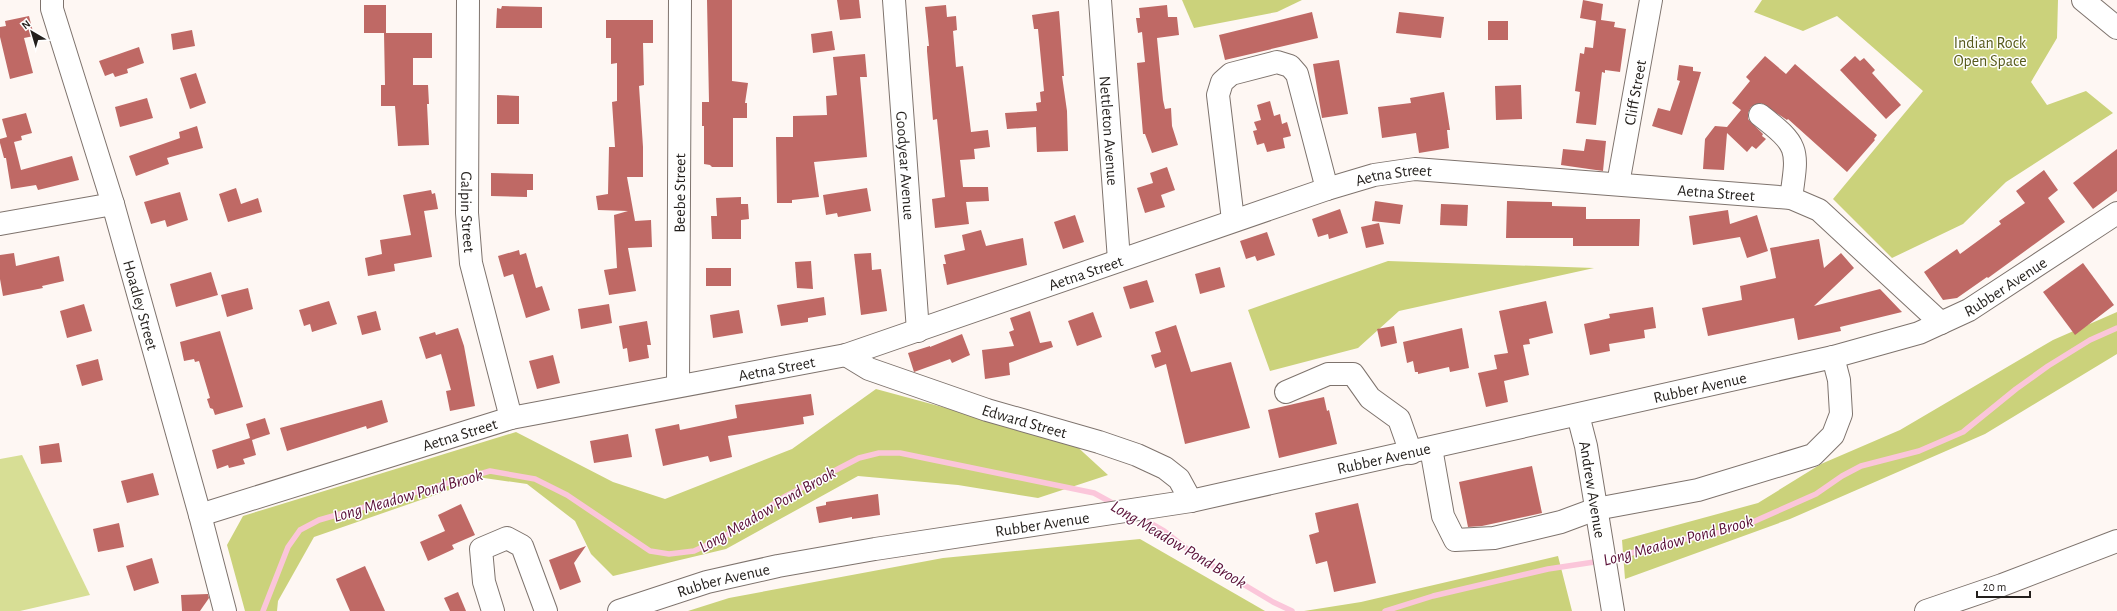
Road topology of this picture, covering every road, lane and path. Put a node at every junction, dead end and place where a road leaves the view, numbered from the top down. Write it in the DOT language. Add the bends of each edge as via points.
graph roads {
  1 [pos="52,0"];
  2 [pos="468,0"];
  3 [pos="680,0"];
  4 [pos="894,0"];
  5 [pos="1100,0"];
  6 [pos="1651,0"];
  7 [pos="2083,0"];
  8 [pos="2117,28"];
  9 [pos="1760,115"];
  10 [pos="1618,184"];
  11 [pos="1327,189"];
  12 [pos="1791,198"];
  13 [pos="113,204"];
  14 [pos="2117,213"];
  15 [pos="1233,220"];
  16 [pos="0,224"];
  17 [pos="1119,260"];
  18 [pos="1941,323"];
  19 [pos="918,331"];
  20 [pos="846,355"];
  21 [pos="1833,357"];
  22 [pos="678,385"];
  23 [pos="1286,392"];
  24 [pos="1578,416"];
  25 [pos="511,418"];
  26 [pos="1421,450"];
  27 [pos="1191,502"];
  28 [pos="1596,509"];
  29 [pos="200,514"];
  30 [pos="2117,541"];
  31 [pos="225,611"];
  32 [pos="493,611"];
  33 [pos="546,611"];
  34 [pos="619,611"];
  35 [pos="1613,611"];
  36 [pos="1926,611"];
  1 -- 13 [label="street, Hoadley Street" via="52,9"];
  2 -- 25 [label="street, Galpin Street" via="467,213 471,263"];
  3 -- 22 [label="street, Beebe Street"];
  4 -- 19 [label="street, Goodyear Avenue"];
  5 -- 17 [label="street, Nettleton Avenue"];
  6 -- 10 [label="street, Cliff Street"];
  7 -- 8 [label="street"];
  9 -- 12 [label="street" via="1786,135 1795,151"];
  10 -- 11 [label="street, Aetna Street" via="1415,169 1374,175"];
  10 -- 12 [label="street, Aetna Street"];
  11 -- 15 [label="street, Aetna Street"];
  11 -- 15 [label="street" via="1294,70 1277,62 1230,74 1222,82 1218,95"];
  12 -- 18 [label="street, Aetna Street" via="1819,210"];
  13 -- 16 [label="street"];
  13 -- 29 [label="street, Hoadley Street"];
  14 -- 18 [label="street, Rubber Avenue" via="1969,310"];
  15 -- 17 [label="street, Aetna Street"];
  17 -- 19 [label="street, Aetna Street"];
  18 -- 21 [label="street, Rubber Avenue" via="1919,333"];
  19 -- 20 [label="street, Aetna Street"];
  20 -- 22 [label="street, Aetna Street"];
  20 -- 27 [label="street, Edward Street" via="869,369 980,407 1137,455 1165,468 1179,479"];
  21 -- 24 [label="street, Rubber Avenue"];
  21 -- 28 [label="street" via="1839,380 1841,414 1833,435 1813,455 1698,490"];
  22 -- 25 [label="street, Aetna Street"];
  23 -- 26 [label="street" via="1328,374 1353,374 1370,398 1399,419"];
  24 -- 26 [label="street, Rubber Avenue"];
  24 -- 28 [label="street, Andrew Avenue" via="1586,446"];
  25 -- 29 [label="street, Aetna Street"];
  26 -- 27 [label="street, Rubber Avenue"];
  26 -- 28 [label="street" via="1443,516 1455,540 1494,538 1561,522"];
  27 -- 34 [label="street, Rubber Avenue" via="778,566 707,582"];
  28 -- 35 [label="street, Andrew Avenue"];
  29 -- 31 [label="street, Hoadley Street"];
  30 -- 36 [label="street"];
  32 -- 33 [label="street" via="484,582 481,549 507,538 522,546"];
}
